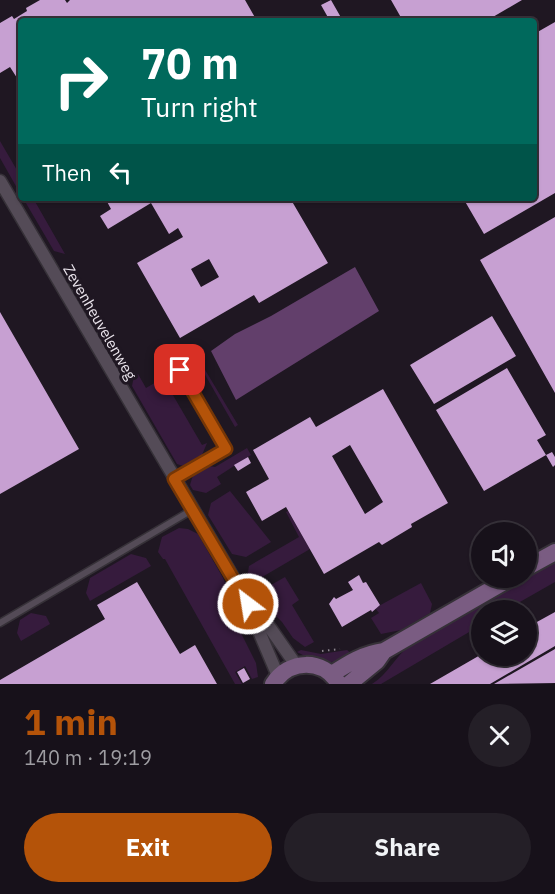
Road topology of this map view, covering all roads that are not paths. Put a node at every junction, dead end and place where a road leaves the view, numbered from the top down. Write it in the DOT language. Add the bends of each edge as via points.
graph roads {
  1 [pos="0,181"];
  2 [pos="180,370"];
  3 [pos="174,479"];
  4 [pos="192,510"];
  5 [pos="555,552"];
  6 [pos="537,562"];
  7 [pos="494,588"];
  8 [pos="257,618"];
  9 [pos="0,622"];
  10 [pos="384,651"];
  11 [pos="296,665"];
  12 [pos="336,679"];
  13 [pos="275,680"];
  14 [pos="350,684"];
  1 -- 3 [label="street, Zevenheuvelenweg"];
  2 -- 3 [label="lane" via="226,449"];
  3 -- 4 [label="street, Zevenheuvelenweg"];
  4 -- 8 [label="street, Zevenheuvelenweg"];
  4 -- 9 [label="lane"];
  5 -- 6 [label="street"];
  7 -- 10 [label="street"];
  8 -- 11 [label="street, Zevenheuvelenweg" via="268,625"];
  8 -- 13 [label="street, Zevenheuvelenweg"];
  10 -- 12 [label="street" via="363,656"];
  10 -- 14 [label="street"];
  11 -- 12 [label="street" via="321,667"];
  11 -- 13 [label="street"];
}
